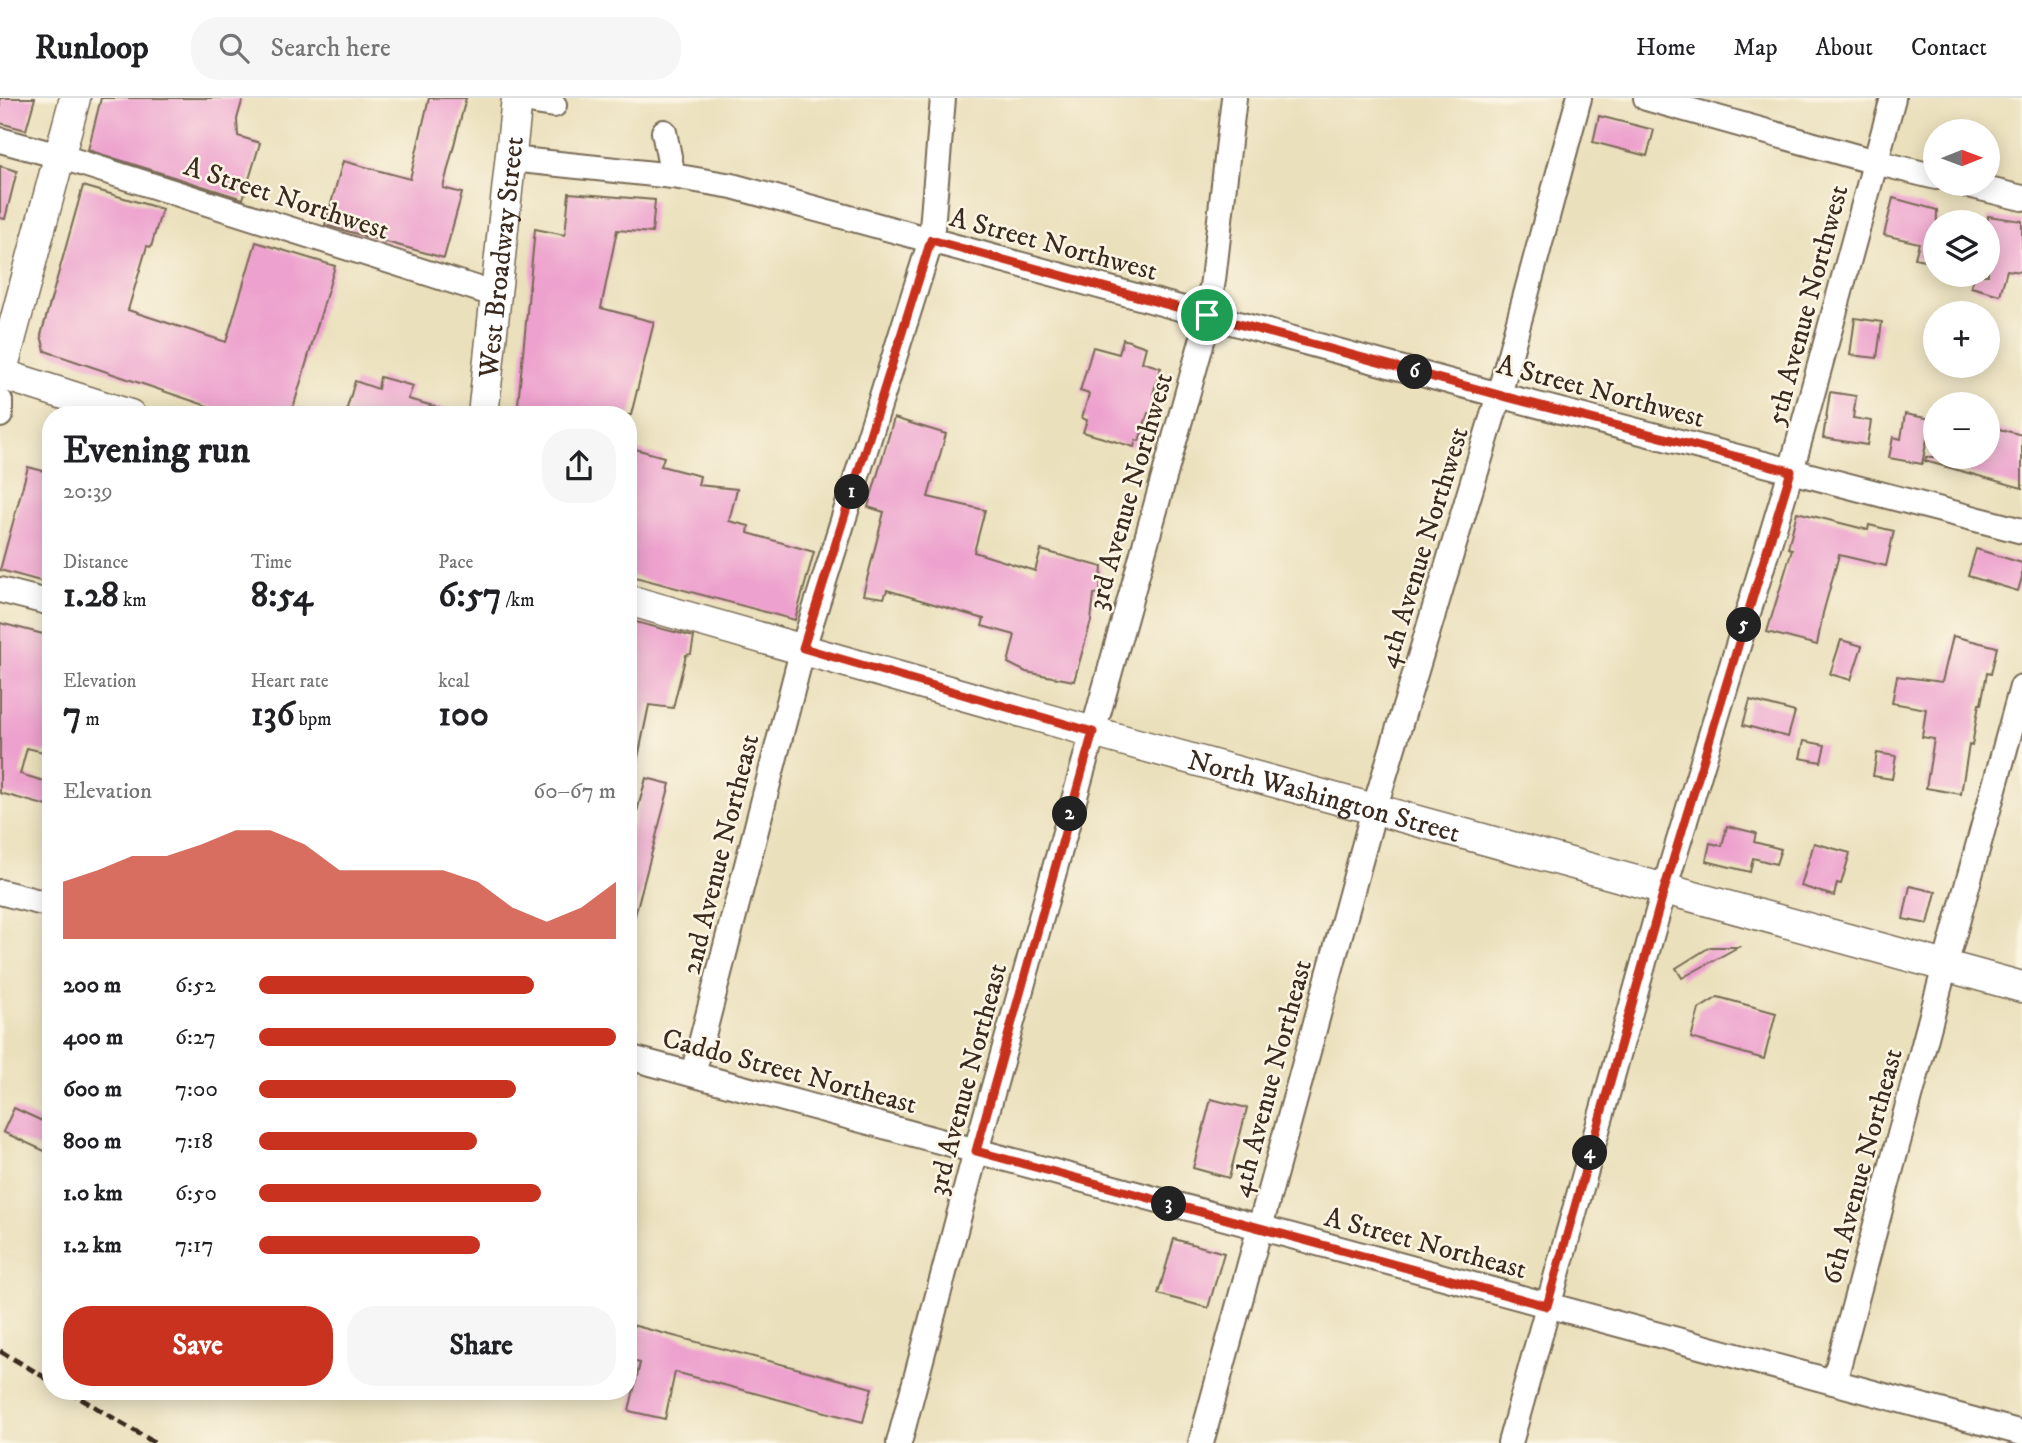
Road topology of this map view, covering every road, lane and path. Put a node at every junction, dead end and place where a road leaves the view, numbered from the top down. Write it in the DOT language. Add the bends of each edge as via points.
graph roads {
  1 [pos="75,98"];
  2 [pos="943,98"];
  3 [pos="1234,98"];
  4 [pos="1580,98"];
  5 [pos="1646,98"];
  6 [pos="1893,98"];
  7 [pos="517,99"];
  8 [pos="554,105"];
  9 [pos="664,132"];
  10 [pos="0,140"];
  11 [pos="59,156"];
  12 [pos="511,159"];
  13 [pos="1875,162"];
  14 [pos="1923,174"];
  15 [pos="673,176"];
  16 [pos="2000,193"];
  17 [pos="2022,198"];
  18 [pos="931,240"];
  19 [pos="497,295"];
  20 [pos="1207,315"];
  21 [pos="0,382"];
  22 [pos="1499,395"];
  23 [pos="95,406"];
  24 [pos="484,406"];
  25 [pos="0,415"];
  26 [pos="1791,471"];
  27 [pos="2022,531"];
  28 [pos="0,590"];
  29 [pos="42,601"];
  30 [pos="637,602"];
  31 [pos="803,648"];
  32 [pos="2022,687"];
  33 [pos="1093,732"];
  34 [pos="1374,810"];
  35 [pos="1664,890"];
  36 [pos="0,892"];
  37 [pos="42,903"];
  38 [pos="1945,966"];
  39 [pos="2022,987"];
  40 [pos="637,1059"];
  41 [pos="693,1074"];
  42 [pos="976,1151"];
  43 [pos="1259,1228"];
  44 [pos="1547,1306"];
  45 [pos="1834,1382"];
  46 [pos="2022,1433"];
  47 [pos="900,1443"];
  48 [pos="1201,1443"];
  49 [pos="1510,1443"];
  1 -- 11 [label="main road"];
  2 -- 18 [label="street, 2nd Avenue Northeast"];
  3 -- 20 [label="street, 3rd Avenue Northwest"];
  4 -- 22 [label="street, 4th Avenue Northwest"];
  5 -- 13 [label="street"];
  6 -- 13 [label="street, 5th Avenue Northwest"];
  7 -- 8 [label="street"];
  7 -- 12 [label="main road, West Broadway Street"];
  9 -- 15 [label="street"];
  10 -- 11 [label="street, A Street Northwest"];
  11 -- 19 [label="street, A Street Northwest"];
  11 -- 21 [label="main road"];
  12 -- 15 [label="street, A Street Northwest"];
  12 -- 19 [label="main road, West Broadway Street"];
  13 -- 14 [label="street"];
  13 -- 26 [label="street, 5th Avenue Northwest"];
  15 -- 18 [label="street, A Street Northwest" via="732,186"];
  16 -- 17 [label="street"];
  18 -- 20 [label="street, A Street Northwest"];
  18 -- 31 [label="street, 2nd Avenue Northeast"];
  19 -- 24 [label="main road, West Broadway Street"];
  20 -- 22 [label="street, A Street Northwest"];
  20 -- 33 [label="street, 3rd Avenue Northwest"];
  21 -- 23 [label="main road"];
  21 -- 25 [label="street"];
  22 -- 26 [label="street, A Street Northwest"];
  22 -- 34 [label="street, 4th Avenue Northwest"];
  26 -- 27 [label="street, A Street Northwest"];
  26 -- 35 [label="street, 5th Avenue Northwest"];
  28 -- 29 [label="street"];
  30 -- 31 [label="main road, North Washington Street"];
  31 -- 33 [label="main road, North Washington Street"];
  31 -- 41 [label="street, 2nd Avenue Northeast"];
  32 -- 38 [label="street, 6th Avenue Northeast"];
  33 -- 34 [label="main road, North Washington Street"];
  33 -- 42 [label="street, 3rd Avenue Northeast"];
  34 -- 35 [label="main road, North Washington Street"];
  34 -- 43 [label="street, 4th Avenue Northeast"];
  35 -- 38 [label="main road, North Washington Street"];
  35 -- 44 [label="street, 5th Avenue Northwest"];
  36 -- 37 [label="street"];
  38 -- 39 [label="main road, North Washington Street"];
  38 -- 45 [label="street, 6th Avenue Northeast"];
  40 -- 41 [label="street, Caddo Street Northeast"];
  41 -- 42 [label="street, Caddo Street Northeast"];
  42 -- 43 [label="street, A Street Northeast"];
  42 -- 47 [label="street, 3rd Avenue Northeast"];
  43 -- 44 [label="street, A Street Northeast"];
  43 -- 48 [label="street, 4th Avenue Northeast"];
  44 -- 45 [label="street, A Street Northeast"];
  44 -- 49 [label="street, 5th Avenue Northwest"];
  45 -- 46 [label="street, A Street Northeast"];
}
